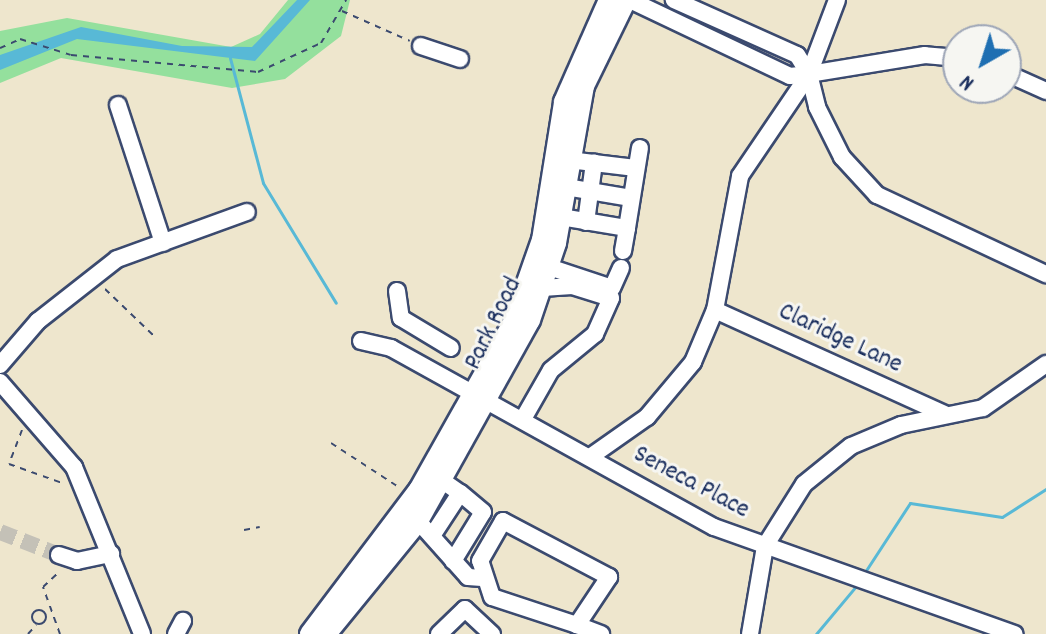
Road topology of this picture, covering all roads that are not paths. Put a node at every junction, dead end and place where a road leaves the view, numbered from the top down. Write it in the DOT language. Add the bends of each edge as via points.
graph roads {
  1 [pos="609,0"];
  2 [pos="628,0"];
  3 [pos="674,0"];
  4 [pos="837,0"];
  5 [pos="421,46"];
  6 [pos="942,57"];
  7 [pos="460,59"];
  8 [pos="809,74"];
  9 [pos="1022,80"];
  10 [pos="1046,91"];
  11 [pos="118,105"];
  12 [pos="640,148"];
  13 [pos="569,160"];
  14 [pos="594,163"];
  15 [pos="636,168"];
  16 [pos="566,187"];
  17 [pos="591,192"];
  18 [pos="631,198"];
  19 [pos="247,212"];
  20 [pos="561,217"];
  21 [pos="586,222"];
  22 [pos="627,228"];
  23 [pos="163,243"];
  24 [pos="549,267"];
  25 [pos="1046,274"];
  26 [pos="542,288"];
  27 [pos="397,291"];
  28 [pos="715,310"];
  29 [pos="361,341"];
  30 [pos="451,348"];
  31 [pos="1046,364"];
  32 [pos="0,365"];
  33 [pos="0,382"];
  34 [pos="480,396"];
  35 [pos="944,414"];
  36 [pos="523,419"];
  37 [pos="590,457"];
  38 [pos="451,487"];
  39 [pos="425,528"];
  40 [pos="765,546"];
  41 [pos="111,554"];
  42 [pos="61,558"];
  43 [pos="453,561"];
  44 [pos="482,578"];
  45 [pos="577,625"];
  46 [pos="142,634"];
  47 [pos="310,634"];
  48 [pos="326,634"];
  49 [pos="439,634"];
  50 [pos="492,634"];
  51 [pos="601,634"];
  52 [pos="750,634"];
  53 [pos="1015,634"];
  1 -- 34 [label="main road, Park Road" via="561,111 534,269"];
  2 -- 8 [label="street" via="790,76"];
  2 -- 13 [label="main road, Park Road" via="584,86"];
  3 -- 8 [label="street" via="797,55"];
  4 -- 8 [label="street"];
  5 -- 7 [label="street"];
  6 -- 8 [label="street" via="913,56"];
  8 -- 25 [label="street" via="827,130 869,189"];
  8 -- 28 [label="street" via="740,176"];
  9 -- 10 [label="street"];
  11 -- 23 [label="street"];
  12 -- 15 [label="street"];
  13 -- 14 [label="street"];
  13 -- 16 [label="main road, Park Road"];
  14 -- 15 [label="street"];
  14 -- 17 [label="street"];
  15 -- 18 [label="street"];
  16 -- 17 [label="street"];
  16 -- 20 [label="main road, Park Road"];
  17 -- 18 [label="street"];
  17 -- 21 [label="street"];
  18 -- 22 [label="street"];
  19 -- 23 [label="street"];
  20 -- 21 [label="street"];
  20 -- 24 [label="main road, Park Road"];
  21 -- 22 [label="street"];
  22 -- 24 [label="street" via="612,288"];
  23 -- 32 [label="street" via="86,279"];
  24 -- 26 [label="main road, Park Road"];
  26 -- 34 [label="main road, Park Road"];
  26 -- 36 [label="street" via="572,286 611,298 595,334 551,370"];
  27 -- 30 [label="street" via="401,318"];
  28 -- 35 [label="street, Claridge Lane"];
  28 -- 37 [label="street" via="679,383 647,417"];
  29 -- 34 [label="street, Seneca Place" via="378,342"];
  31 -- 35 [label="street" via="997,402"];
  33 -- 41 [label="street" via="67,454"];
  34 -- 36 [label="street, Seneca Place"];
  34 -- 38 [label="main road, Park Road"];
  34 -- 47 [label="main road, Park Road" via="398,521"];
  35 -- 40 [label="street" via="871,437 833,458 785,507"];
  36 -- 37 [label="street, Seneca Place"];
  37 -- 40 [label="street, Seneca Place" via="714,527"];
  38 -- 39 [label="main road, Park Road"];
  38 -- 43 [label="street" via="483,512"];
  39 -- 43 [label="street"];
  39 -- 48 [label="main road, Park Road"];
  40 -- 52 [label="street"];
  40 -- 53 [label="street, Seneca Place"];
  41 -- 42 [label="street" via="77,561"];
  41 -- 46 [label="street"];
  43 -- 44 [label="street" via="468,577"];
  44 -- 45 [label="street" via="492,597"];
  44 -- 45 [label="street" via="480,561 508,520 609,577"];
  45 -- 51 [label="street"];
  49 -- 50 [label="street" via="465,609"];
}
